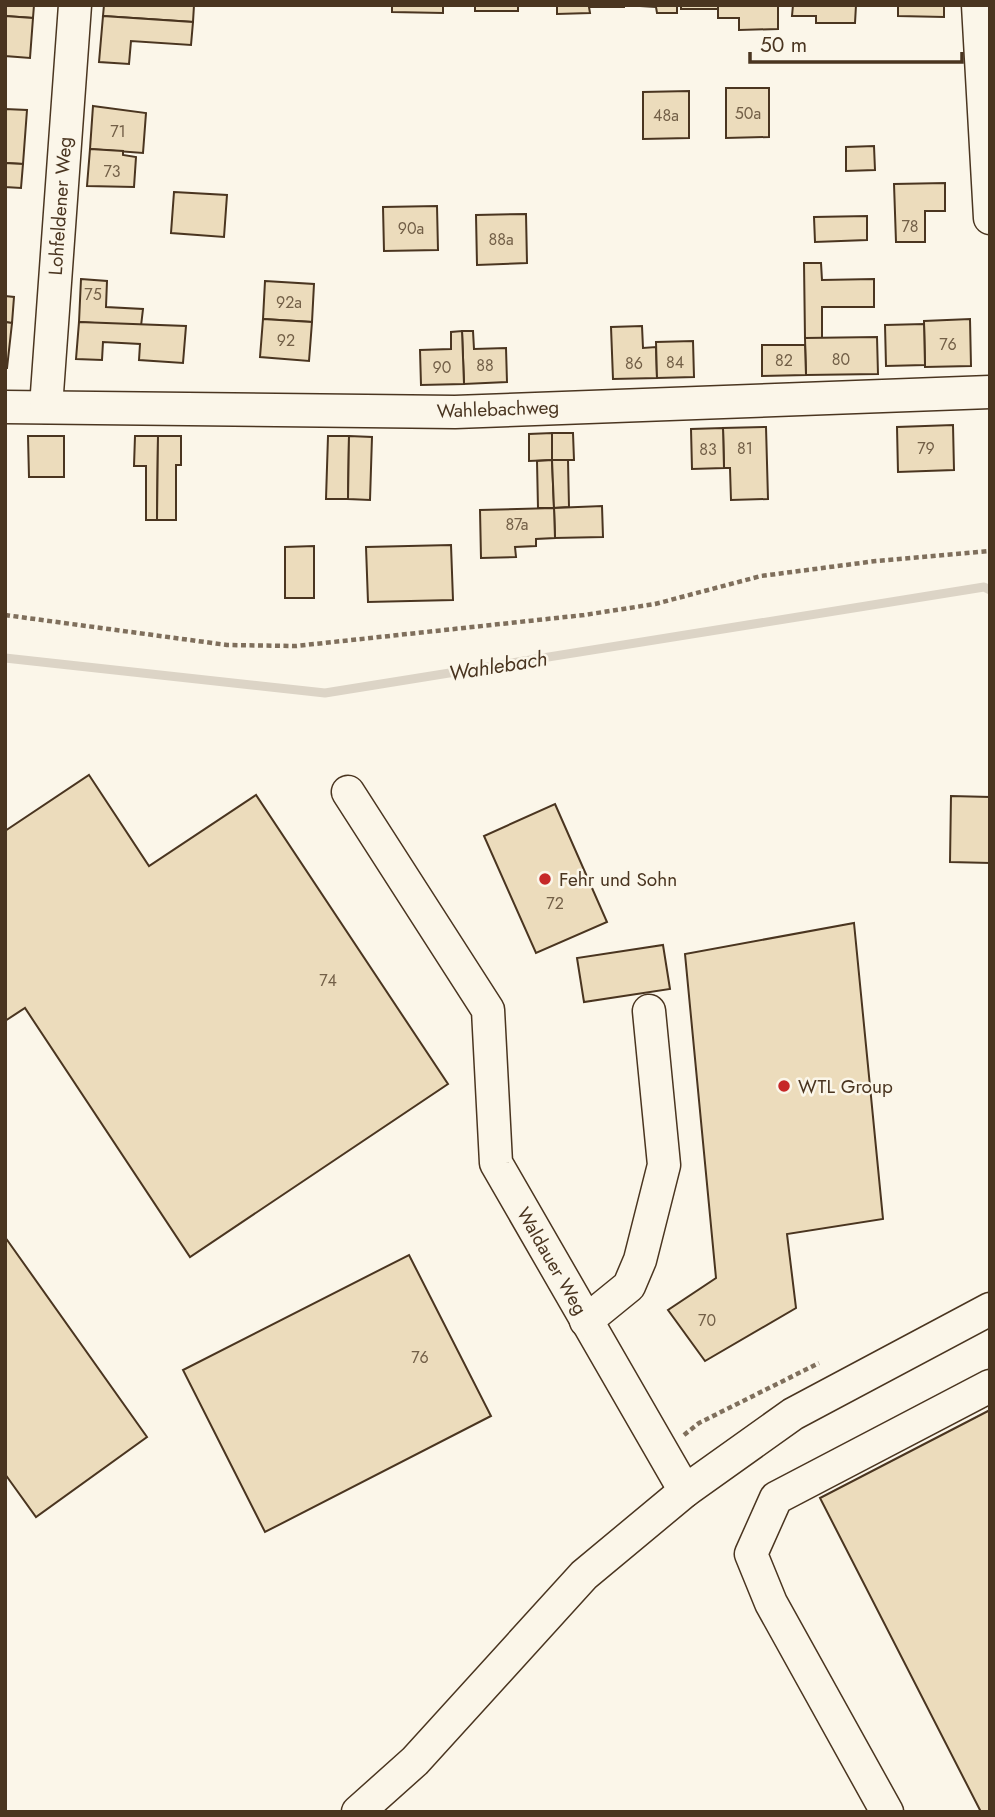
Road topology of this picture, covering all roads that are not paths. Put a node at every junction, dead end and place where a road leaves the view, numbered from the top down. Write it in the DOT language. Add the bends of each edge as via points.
graph roads {
  1 [pos="75,5"];
  2 [pos="978,5"];
  3 [pos="990,218"];
  4 [pos="990,392"];
  5 [pos="5,407"];
  6 [pos="46,407"];
  7 [pos="348,792"];
  8 [pos="649,1012"];
  9 [pos="990,1309"];
  10 [pos="586,1321"];
  11 [pos="990,1386"];
  12 [pos="685,1491"];
  13 [pos="358,1812"];
  14 [pos="887,1812"];
  1 -- 6 [label="street, Lohfeldener Weg"];
  2 -- 3 [label="street"];
  4 -- 6 [label="street, Wahlebachweg" via="455,412"];
  5 -- 6 [label="street, Wahlebachweg"];
  7 -- 10 [label="street, Waldauer Weg" via="488,1010 496,1163"];
  8 -- 10 [label="street" via="664,1165 629,1286"];
  9 -- 12 [label="street" via="793,1414"];
  10 -- 12 [label="street, Waldauer Weg"];
  11 -- 14 [label="street" via="776,1498 751,1554 771,1603"];
  12 -- 13 [label="street" via="584,1575 415,1760"];
}
